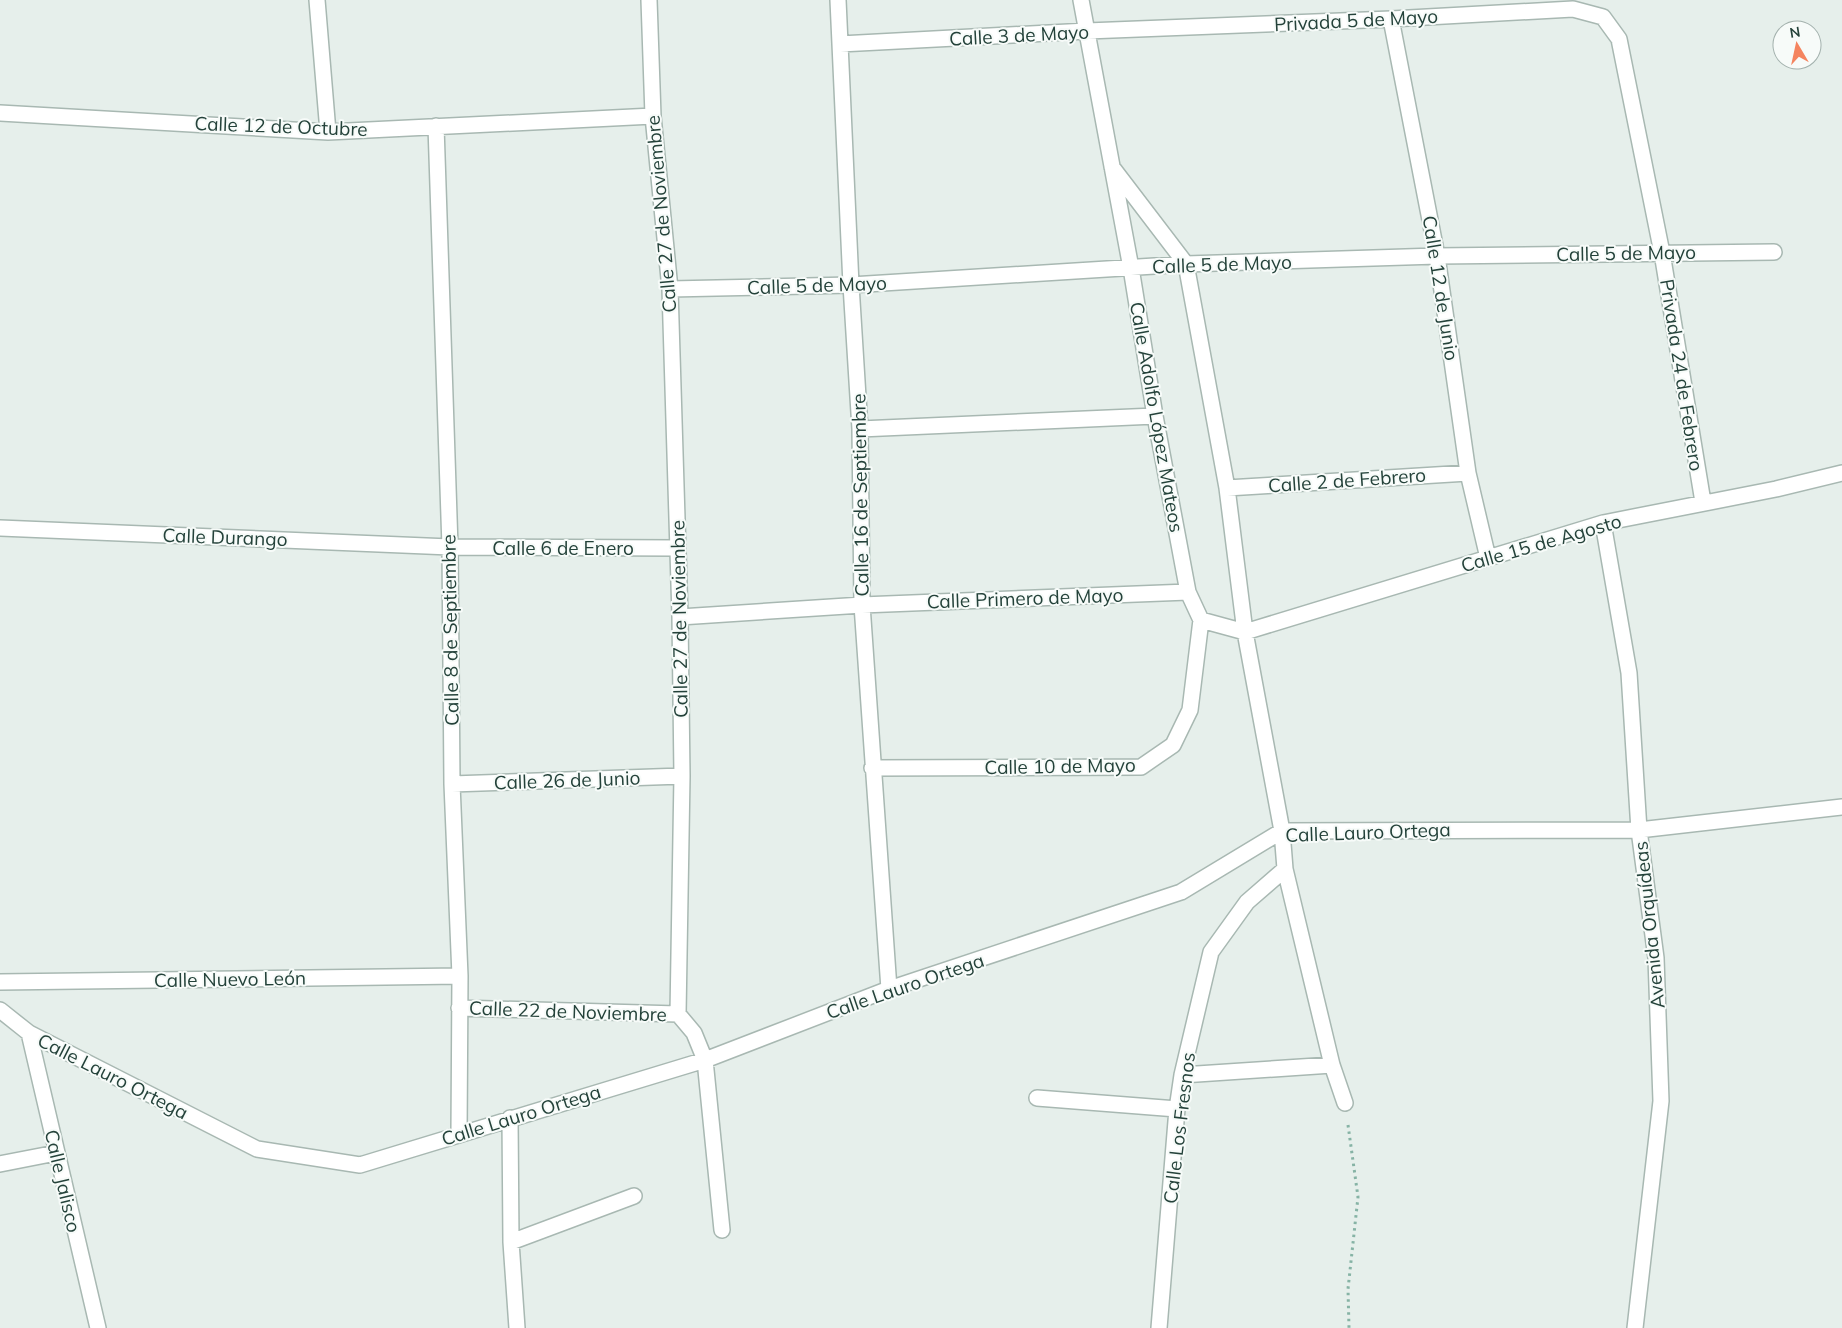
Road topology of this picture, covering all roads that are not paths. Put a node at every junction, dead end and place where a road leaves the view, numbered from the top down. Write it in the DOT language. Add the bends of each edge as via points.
graph roads {
  1 [pos="317,0"];
  2 [pos="648,0"];
  3 [pos="838,0"];
  4 [pos="1081,0"];
  5 [pos="1603,17"];
  6 [pos="1391,19"];
  7 [pos="1198,27"];
  8 [pos="1086,31"];
  9 [pos="840,44"];
  10 [pos="0,113"];
  11 [pos="653,116"];
  12 [pos="436,126"];
  13 [pos="328,132"];
  14 [pos="1112,167"];
  15 [pos="1774,252"];
  16 [pos="1662,253"];
  17 [pos="1437,256"];
  18 [pos="1186,264"];
  19 [pos="1130,268"];
  20 [pos="851,285"];
  21 [pos="670,289"];
  22 [pos="1155,416"];
  23 [pos="860,428"];
  24 [pos="1468,472"];
  25 [pos="1842,473"];
  26 [pos="1226,488"];
  27 [pos="1703,502"];
  28 [pos="1603,523"];
  29 [pos="0,528"];
  30 [pos="450,547"];
  31 [pos="677,548"];
  32 [pos="1488,558"];
  33 [pos="1188,592"];
  34 [pos="862,604"];
  35 [pos="680,618"];
  36 [pos="1200,620"];
  37 [pos="1245,632"];
  38 [pos="872,768"];
  39 [pos="682,776"];
  40 [pos="452,784"];
  41 [pos="1842,808"];
  42 [pos="1639,830"];
  43 [pos="1282,831"];
  44 [pos="1285,869"];
  45 [pos="460,976"];
  46 [pos="0,982"];
  47 [pos="889,989"];
  48 [pos="458,1008"];
  49 [pos="0,1010"];
  50 [pos="678,1014"];
  51 [pos="29,1033"];
  52 [pos="705,1060"];
  53 [pos="1332,1064"];
  54 [pos="1182,1074"];
  55 [pos="1037,1098"];
  56 [pos="1345,1103"];
  57 [pos="1177,1109"];
  58 [pos="510,1118"];
  59 [pos="459,1134"];
  60 [pos="56,1153"];
  61 [pos="0,1164"];
  62 [pos="634,1196"];
  63 [pos="722,1230"];
  64 [pos="511,1242"];
  65 [pos="98,1328"];
  66 [pos="517,1328"];
  67 [pos="1159,1328"];
  68 [pos="1635,1328"];
  1 -- 13 [label="street"];
  2 -- 11 [label="street, Calle 27 de Noviembre"];
  3 -- 9 [label="street, Calle 16 de Septiembre"];
  4 -- 8 [label="street, Calle Adolfo López Mateos"];
  5 -- 6 [label="street, Privada 5 de Mayo" via="1573,9"];
  5 -- 16 [label="street, Privada 24 de Febrero" via="1619,39"];
  6 -- 7 [label="street, Privada 5 de Mayo"];
  6 -- 17 [label="street, Calle 12 de Junio"];
  7 -- 8 [label="street, Calle 3 de Mayo"];
  8 -- 9 [label="street, Calle 3 de Mayo"];
  8 -- 14 [label="street, Calle Adolfo López Mateos"];
  9 -- 20 [label="street, Calle 16 de Septiembre"];
  10 -- 13 [label="street, Calle 12 de Octubre"];
  11 -- 12 [label="street, Calle 12 de Octubre"];
  11 -- 21 [label="street, Calle 27 de Noviembre"];
  12 -- 13 [label="street, Calle 12 de Octubre"];
  12 -- 30 [label="street, Calle 8 de Septiembre"];
  14 -- 18 [label="street, Calle Adolfo López Mateos"];
  14 -- 19 [label="street, Calle Adolfo López Mateos"];
  15 -- 16 [label="street, Calle 5 de Mayo"];
  16 -- 17 [label="street, Calle 5 de Mayo"];
  16 -- 27 [label="street, Privada 24 de Febrero"];
  17 -- 18 [label="street, Calle 5 de Mayo"];
  17 -- 24 [label="street, Calle 12 de Junio"];
  18 -- 19 [label="street, Calle 5 de Mayo"];
  18 -- 26 [label="street, Calle Adolfo López Mateos"];
  19 -- 20 [label="street, Calle 5 de Mayo"];
  19 -- 22 [label="street, Calle Adolfo López Mateos"];
  20 -- 21 [label="street, Calle 5 de Mayo"];
  20 -- 23 [label="street, Calle 16 de Septiembre"];
  21 -- 31 [label="street, Calle 27 de Noviembre"];
  22 -- 23 [label="street"];
  22 -- 33 [label="street, Calle Adolfo López Mateos"];
  23 -- 34 [label="street, Calle 16 de Septiembre"];
  24 -- 26 [label="street, Calle 2 de Febrero"];
  24 -- 32 [label="street, Calle 12 de Junio"];
  25 -- 27 [label="street, Calle 15 de Agosto"];
  26 -- 37 [label="street, Calle Adolfo López Mateos"];
  27 -- 28 [label="street, Calle 15 de Agosto"];
  28 -- 32 [label="street, Calle 15 de Agosto"];
  28 -- 42 [label="street, Avenida Orquídeas" via="1629,672"];
  29 -- 30 [label="street, Calle Durango"];
  30 -- 31 [label="street, Calle 6 de Enero"];
  30 -- 40 [label="street, Calle 8 de Septiembre"];
  31 -- 35 [label="street, Calle 27 de Noviembre"];
  32 -- 37 [label="street, Calle 15 de Agosto"];
  33 -- 34 [label="street, Calle Primero de Mayo"];
  33 -- 36 [label="street, Calle Adolfo López Mateos"];
  34 -- 35 [label="street"];
  34 -- 38 [label="street, Calle 16 de Septiembre"];
  35 -- 39 [label="street, Calle 27 de Noviembre"];
  36 -- 37 [label="street"];
  36 -- 38 [label="street, Calle 10 de Mayo" via="1190,710 1173,745 1141,767"];
  37 -- 43 [label="street, Calle Adolfo López Mateos"];
  38 -- 47 [label="street, Calle 16 de Septiembre"];
  39 -- 40 [label="street, Calle 26 de Junio"];
  39 -- 50 [label="street, Calle 27 de Noviembre"];
  40 -- 45 [label="street, Calle 8 de Septiembre"];
  41 -- 42 [label="street, Calle Lauro Ortega"];
  42 -- 43 [label="street, Calle Lauro Ortega"];
  42 -- 68 [label="street, Avenida Orquídeas" via="1656,958 1661,1101"];
  43 -- 44 [label="street, Calle Adolfo López Mateos"];
  43 -- 47 [label="street, Calle Lauro Ortega" via="1181,892"];
  44 -- 53 [label="street, Calle Adolfo López Mateos"];
  44 -- 54 [label="street, Calle Los Fresnos" via="1247,902 1210,952"];
  45 -- 46 [label="street, Calle Nuevo León"];
  45 -- 48 [label="street, Calle 8 de Septiembre"];
  47 -- 52 [label="street, Calle Lauro Ortega"];
  48 -- 50 [label="street, Calle 22 de Noviembre"];
  48 -- 59 [label="street, Calle 8 de Septiembre"];
  49 -- 51 [label="street, Calle Lauro Ortega"];
  50 -- 52 [label="street" via="694,1033"];
  51 -- 59 [label="street, Calle Lauro Ortega" via="257,1149 360,1165"];
  51 -- 60 [label="street, Calle Jalisco"];
  52 -- 58 [label="street, Calle Lauro Ortega"];
  52 -- 63 [label="street"];
  53 -- 54 [label="street"];
  53 -- 56 [label="street, Calle Adolfo López Mateos"];
  54 -- 57 [label="street, Calle Los Fresnos"];
  55 -- 57 [label="street"];
  57 -- 67 [label="street, Calle Los Fresnos"];
  58 -- 59 [label="street, Calle Lauro Ortega"];
  58 -- 64 [label="street"];
  60 -- 61 [label="street"];
  60 -- 65 [label="street, Calle Jalisco"];
  62 -- 64 [label="street"];
  64 -- 66 [label="street"];
}
